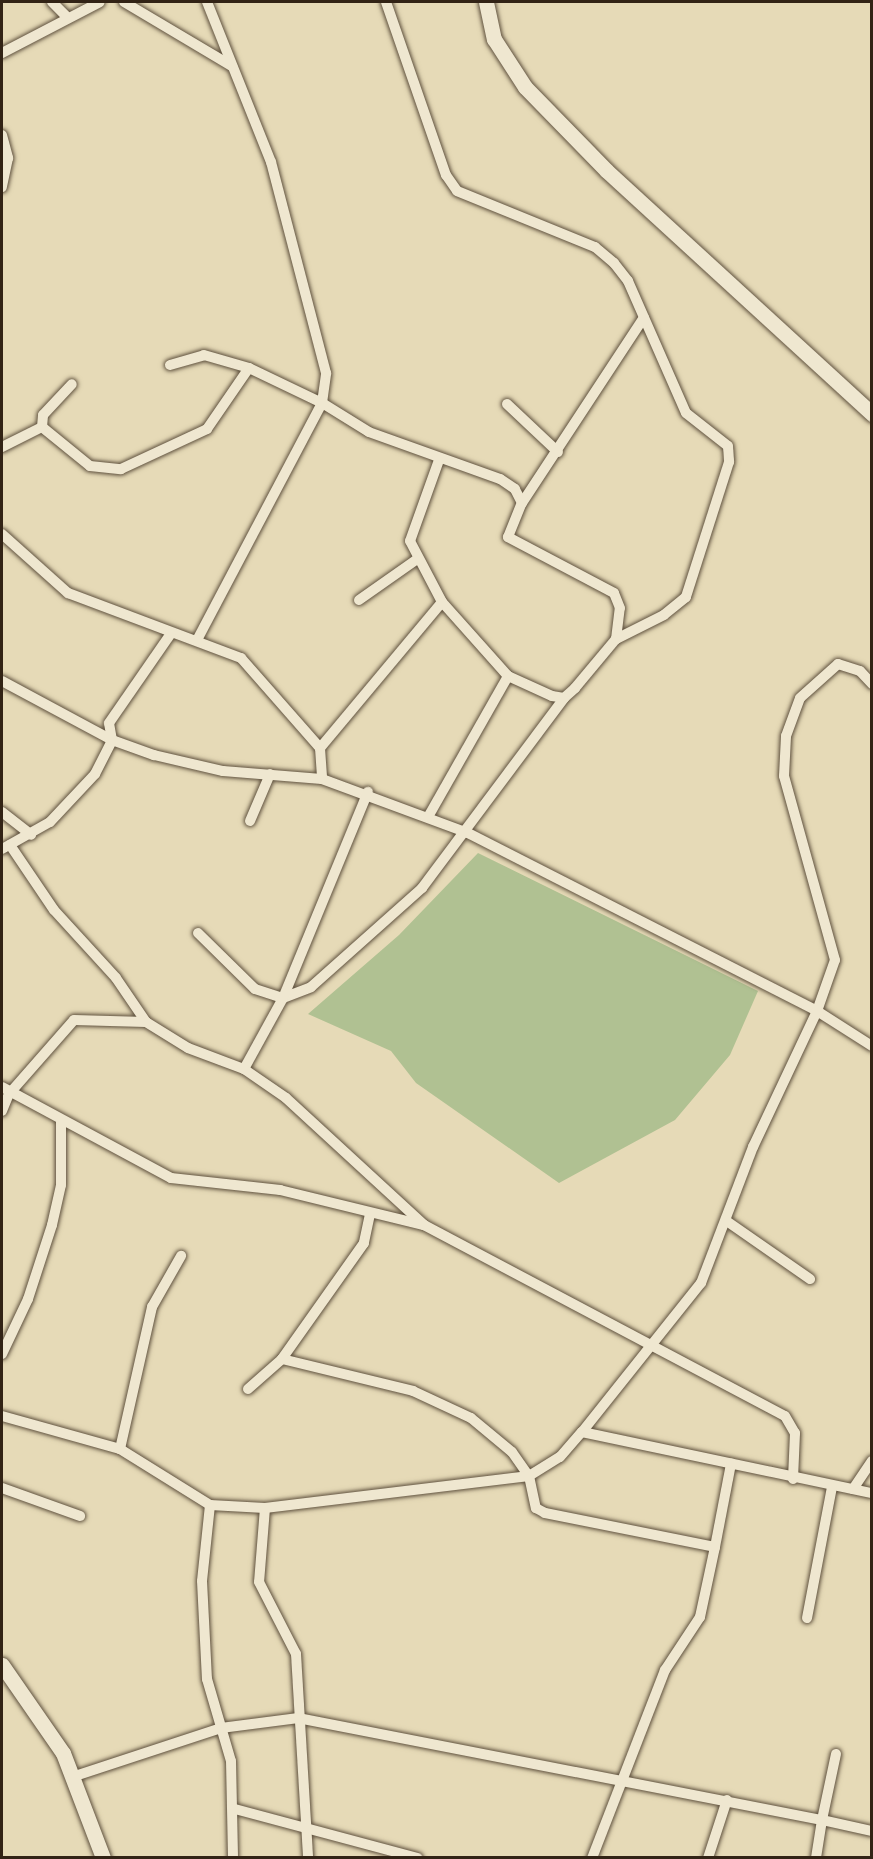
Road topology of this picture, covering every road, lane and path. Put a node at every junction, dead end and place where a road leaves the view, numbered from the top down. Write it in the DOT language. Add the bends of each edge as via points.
graph roads {
  1 [pos="52,2"];
  2 [pos="100,2"];
  3 [pos="124,2"];
  4 [pos="207,2"];
  5 [pos="386,2"];
  6 [pos="486,2"];
  7 [pos="67,17"];
  8 [pos="2,53"];
  9 [pos="233,66"];
  10 [pos="2,135"];
  11 [pos="2,188"];
  12 [pos="644,317"];
  13 [pos="170,365"];
  14 [pos="249,368"];
  15 [pos="72,384"];
  16 [pos="322,403"];
  17 [pos="507,404"];
  18 [pos="872,414"];
  19 [pos="42,428"];
  20 [pos="2,447"];
  21 [pos="558,452"];
  22 [pos="439,460"];
  23 [pos="522,503"];
  24 [pos="2,534"];
  25 [pos="416,560"];
  26 [pos="359,600"];
  27 [pos="442,602"];
  28 [pos="170,635"];
  29 [pos="616,639"];
  30 [pos="197,640"];
  31 [pos="508,676"];
  32 [pos="2,681"];
  33 [pos="872,684"];
  34 [pos="564,698"];
  35 [pos="112,740"];
  36 [pos="320,748"];
  37 [pos="270,774"];
  38 [pos="322,778"];
  39 [pos="368,792"];
  40 [pos="2,812"];
  41 [pos="429,817"];
  42 [pos="249,821"];
  43 [pos="468,833"];
  44 [pos="31,835"];
  45 [pos="6,847"];
  46 [pos="198,933"];
  47 [pos="283,998"];
  48 [pos="817,1011"];
  49 [pos="146,1022"];
  50 [pos="872,1046"];
  51 [pos="244,1069"];
  52 [pos="5,1091"];
  53 [pos="2,1111"];
  54 [pos="61,1120"];
  55 [pos="370,1214"];
  56 [pos="728,1222"];
  57 [pos="424,1225"];
  58 [pos="181,1256"];
  59 [pos="810,1279"];
  60 [pos="651,1346"];
  61 [pos="2,1354"];
  62 [pos="282,1359"];
  63 [pos="248,1389"];
  64 [pos="2,1416"];
  65 [pos="582,1432"];
  66 [pos="120,1449"];
  67 [pos="872,1461"];
  68 [pos="731,1464"];
  69 [pos="529,1476"];
  70 [pos="793,1479"];
  71 [pos="832,1487"];
  72 [pos="2,1488"];
  73 [pos="853,1490"];
  74 [pos="872,1493"];
  75 [pos="210,1504"];
  76 [pos="265,1508"];
  77 [pos="80,1516"];
  78 [pos="716,1547"];
  79 [pos="807,1618"];
  80 [pos="2,1665"];
  81 [pos="7,1683"];
  82 [pos="298,1718"];
  83 [pos="220,1728"];
  84 [pos="836,1754"];
  85 [pos="72,1777"];
  86 [pos="621,1781"];
  87 [pos="727,1800"];
  88 [pos="235,1809"];
  89 [pos="822,1820"];
  90 [pos="304,1824"];
  91 [pos="872,1831"];
  92 [pos="103,1857"];
  93 [pos="233,1857"];
  94 [pos="308,1857"];
  95 [pos="418,1857"];
  96 [pos="592,1857"];
  97 [pos="708,1857"];
  98 [pos="816,1857"];
  1 -- 7 [label="street"];
  2 -- 7 [label="street"];
  3 -- 9 [label="street"];
  4 -- 9 [label="street"];
  5 -- 12 [label="street" via="446,175 457,191 595,247 628,281"];
  6 -- 18 [label="street" via="494,39 525,87 607,171"];
  7 -- 8 [label="street"];
  9 -- 16 [label="street" via="273,172 326,373"];
  10 -- 11 [label="street" via="8,158"];
  12 -- 21 [label="street"];
  12 -- 29 [label="street" via="686,413 722,437 729,462 686,597 664,615"];
  13 -- 14 [label="street" via="204,355"];
  14 -- 16 [label="street"];
  14 -- 19 [label="street" via="207,429 121,469 108,472 90,466"];
  15 -- 19 [label="street" via="43,416"];
  16 -- 22 [label="street" via="369,432"];
  16 -- 30 [label="street"];
  17 -- 21 [label="street"];
  19 -- 20 [label="street"];
  21 -- 23 [label="street"];
  22 -- 23 [label="street" via="500,479 515,489"];
  22 -- 25 [label="street" via="412,531"];
  23 -- 29 [label="street" via="508,537 614,593 620,608"];
  24 -- 28 [label="street" via="68,593"];
  25 -- 26 [label="street"];
  25 -- 27 [label="street"];
  27 -- 31 [label="street"];
  27 -- 36 [label="street"];
  28 -- 30 [label="street"];
  28 -- 35 [label="street" via="110,723"];
  29 -- 34 [label="street"];
  30 -- 36 [label="street" via="241,658"];
  31 -- 34 [label="street"];
  31 -- 41 [label="street"];
  32 -- 35 [label="street"];
  33 -- 48 [label="street" via="860,671 838,664 800,698 786,736 786,787 835,960"];
  34 -- 43 [label="street"];
  35 -- 37 [label="street" via="189,764"];
  35 -- 44 [label="street" via="95,774 69,805"];
  36 -- 38 [label="street"];
  37 -- 38 [label="street"];
  37 -- 42 [label="street"];
  38 -- 39 [label="street"];
  39 -- 41 [label="street"];
  39 -- 47 [label="street"];
  40 -- 44 [label="street"];
  41 -- 43 [label="street"];
  43 -- 47 [label="street" via="422,888 350,953 311,987"];
  43 -- 48 [label="street"];
  44 -- 45 [label="street"];
  45 -- 49 [label="street" via="54,910 116,978"];
  46 -- 47 [label="street" via="246,983"];
  47 -- 51 [label="street"];
  48 -- 50 [label="street"];
  48 -- 56 [label="street" via="753,1147"];
  49 -- 51 [label="street" via="189,1048"];
  49 -- 52 [label="street" via="74,1020"];
  51 -- 57 [label="street" via="297,1107"];
  52 -- 53 [label="street"];
  52 -- 54 [label="street"];
  54 -- 55 [label="street" via="171,1178 280,1190"];
  54 -- 61 [label="street" via="61,1185 52,1225 28,1299"];
  55 -- 57 [label="street"];
  55 -- 62 [label="street" via="364,1243"];
  56 -- 59 [label="street"];
  56 -- 60 [label="street" via="692,1298"];
  57 -- 60 [label="street"];
  58 -- 66 [label="street" via="152,1306"];
  60 -- 65 [label="street"];
  60 -- 70 [label="street" via="785,1416 795,1433"];
  62 -- 63 [label="street"];
  62 -- 69 [label="street" via="441,1401 500,1439"];
  64 -- 66 [label="street"];
  65 -- 68 [label="street"];
  65 -- 69 [label="street" via="560,1458"];
  66 -- 75 [label="street"];
  67 -- 73 [label="street"];
  68 -- 70 [label="street"];
  68 -- 78 [label="street"];
  69 -- 76 [label="street"];
  69 -- 78 [label="street" via="532,1499 545,1513"];
  70 -- 71 [label="street"];
  71 -- 73 [label="street"];
  71 -- 79 [label="street"];
  72 -- 77 [label="street"];
  73 -- 74 [label="street"];
  75 -- 76 [label="street"];
  75 -- 83 [label="street" via="202,1581 207,1679"];
  76 -- 82 [label="street" via="259,1582 293,1644"];
  78 -- 86 [label="street" via="693,1628 672,1656"];
  80 -- 81 [label="street"];
  81 -- 85 [label="street" via="63,1753"];
  82 -- 83 [label="street"];
  82 -- 86 [label="street"];
  82 -- 90 [label="street"];
  83 -- 85 [label="street"];
  83 -- 88 [label="street" via="231,1761"];
  84 -- 89 [label="street"];
  85 -- 92 [label="street"];
  86 -- 87 [label="street"];
  86 -- 96 [label="street"];
  87 -- 89 [label="street"];
  87 -- 97 [label="street"];
  88 -- 90 [label="street"];
  88 -- 93 [label="street"];
  89 -- 91 [label="street"];
  89 -- 98 [label="street"];
  90 -- 94 [label="street"];
  90 -- 95 [label="street"];
}
